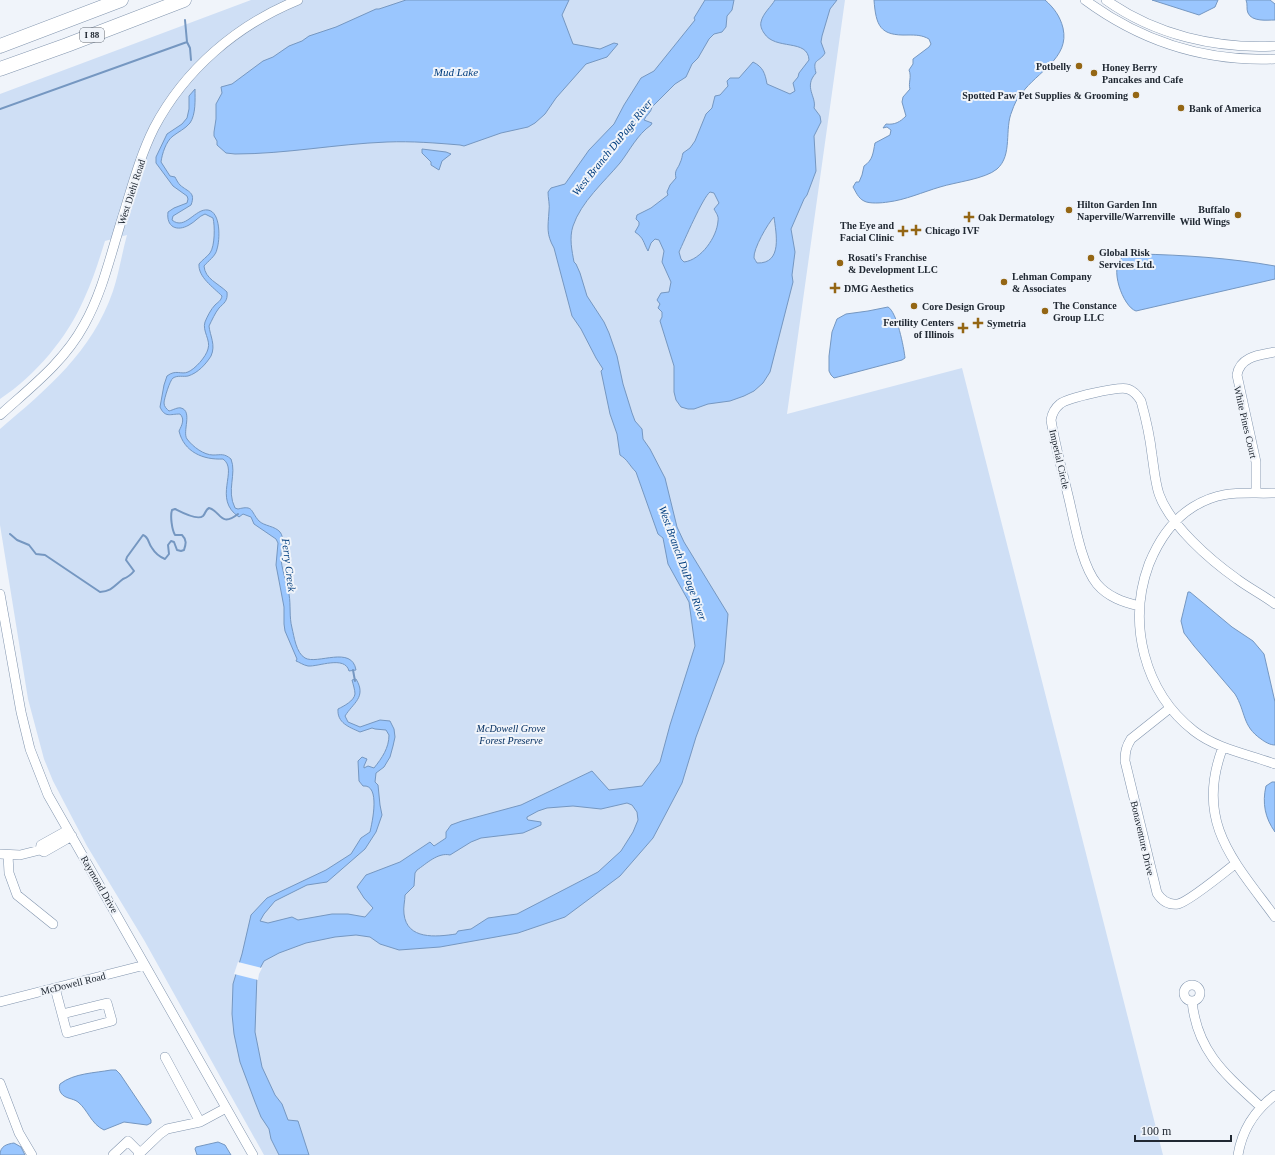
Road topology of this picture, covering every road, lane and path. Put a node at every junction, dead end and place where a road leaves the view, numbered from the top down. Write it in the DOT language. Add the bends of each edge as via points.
graph roads {
  1 [pos="121,0"];
  2 [pos="184,0"];
  3 [pos="298,0"];
  4 [pos="1085,0"];
  5 [pos="1106,0"];
  6 [pos="0,46"];
  7 [pos="1275,46"];
  8 [pos="1275,59"];
  9 [pos="0,69"];
  10 [pos="1275,352"];
  11 [pos="0,415"];
  12 [pos="1256,493"];
  13 [pos="1275,493"];
  14 [pos="1175,522"];
  15 [pos="0,594"];
  16 [pos="1275,604"];
  17 [pos="1139,606"];
  18 [pos="1170,708"];
  19 [pos="1223,747"];
  20 [pos="1275,764"];
  21 [pos="70,833"];
  22 [pos="4,855"];
  23 [pos="1235,864"];
  24 [pos="1275,917"];
  25 [pos="53,924"];
  26 [pos="146,965"];
  27 [pos="55,988"];
  28 [pos="1192,1001"];
  29 [pos="0,1002"];
  30 [pos="62,1014"];
  31 [pos="164,1057"];
  32 [pos="0,1083"];
  33 [pos="1275,1095"];
  34 [pos="1261,1107"];
  35 [pos="226,1108"];
  36 [pos="200,1122"];
  37 [pos="139,1154"];
  38 [pos="32,1155"];
  39 [pos="113,1155"];
  40 [pos="253,1155"];
  41 [pos="1238,1155"];
  1 -- 6 [label="highway, I 88"];
  2 -- 9 [label="highway, I 88"];
  3 -- 11 [label="street, West Diehl Road" via="265,16 220,45 171,100 154,128 143,155 98,296 84,325 48,373"];
  4 -- 8 [label="street" via="1133,30 1178,48 1227,58"];
  5 -- 7 [label="street" via="1145,22 1187,37 1228,45"];
  10 -- 12 [label="street, White Pines Court" via="1248,359 1239,367 1237,375 1256,462"];
  12 -- 13 [label="street"];
  12 -- 14 [label="street" via="1227,494 1206,500"];
  14 -- 16 [label="street" via="1218,565"];
  14 -- 17 [label="street" via="1152,557 1142,586"];
  14 -- 17 [label="street, Imperial Circle" via="1160,496 1146,419 1137,395 1128,389 1118,388 1068,400 1056,407 1052,417 1053,430 1089,573 1103,590 1119,600"];
  15 -- 21 [label="street, Raymond Drive" via="18,699 30,749 48,794"];
  17 -- 18 [label="street" via="1143,652"];
  18 -- 19 [label="street" via="1194,731"];
  18 -- 23 [label="street, Bonaventure Drive" via="1131,740 1125,754 1157,894 1169,903 1182,903"];
  19 -- 20 [label="street"];
  19 -- 23 [label="street" via="1214,781 1214,810 1221,838"];
  21 -- 22 [label="street" via="44,852 40,850"];
  21 -- 26 [label="street, Raymond Drive"];
  22 -- 25 [label="street" via="17,895"];
  23 -- 24 [label="street"];
  26 -- 27 [label="street, McDowell Road"];
  26 -- 35 [label="street, Raymond Drive"];
  27 -- 29 [label="street, McDowell Road"];
  27 -- 30 [label="street"];
  28 -- 34 [label="street" via="1195,1022 1210,1055 1227,1076"];
  30 -- 30 [label="street" via="108,1003 112,1021 67,1033"];
  31 -- 36 [label="street"];
  32 -- 38 [label="street" via="19,1133"];
  33 -- 34 [label="street"];
  34 -- 41 [label="street" via="1250,1121"];
  35 -- 36 [label="street"];
  35 -- 40 [label="street, Raymond Drive"];
  36 -- 37 [label="street" via="168,1129"];
  37 -- 39 [label="street" via="128,1141"];
}
